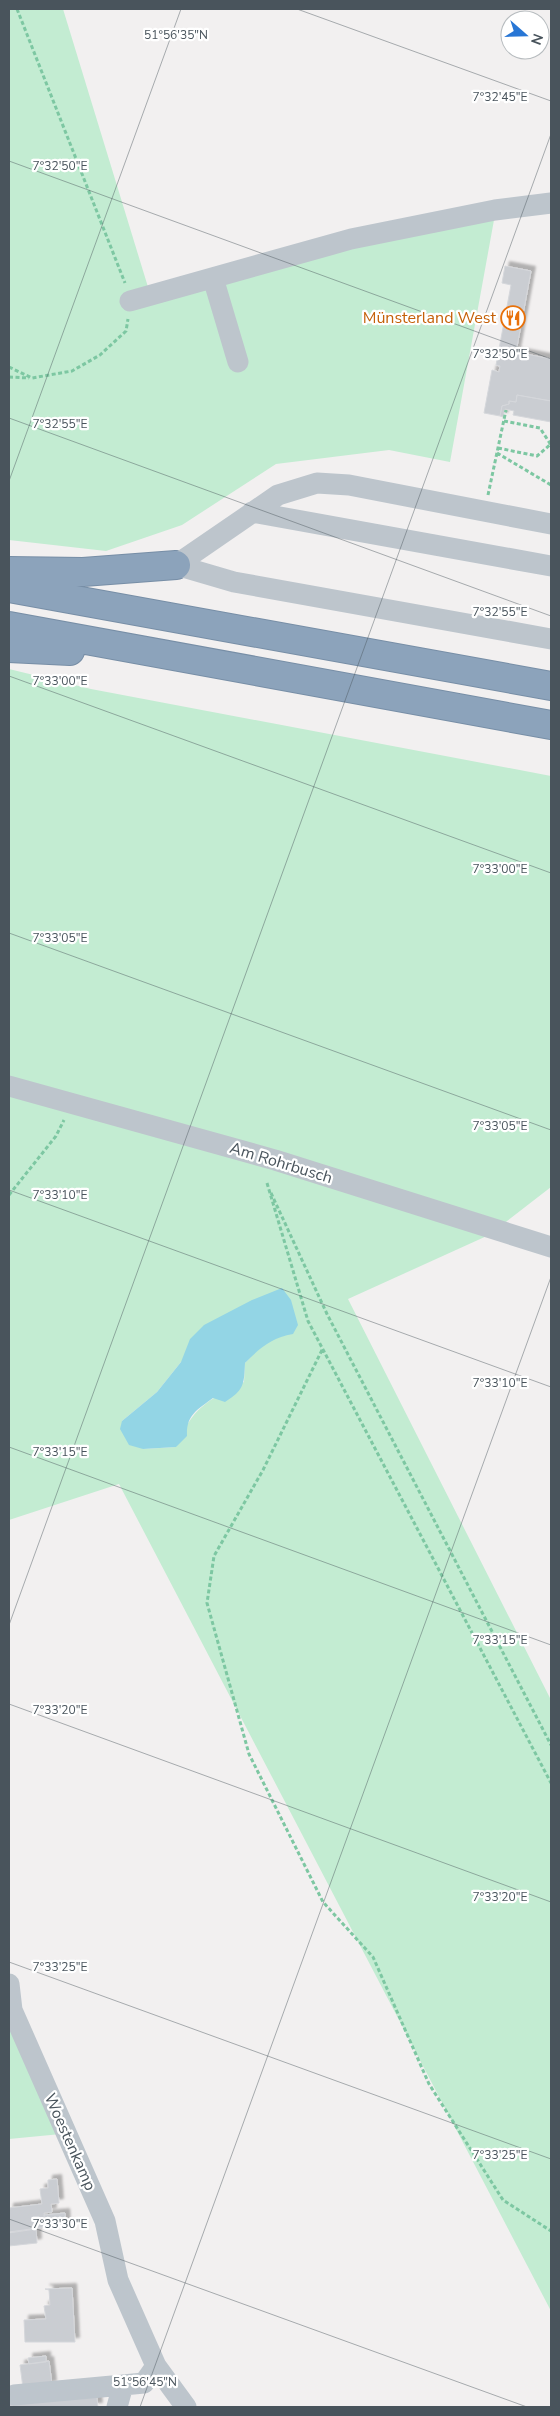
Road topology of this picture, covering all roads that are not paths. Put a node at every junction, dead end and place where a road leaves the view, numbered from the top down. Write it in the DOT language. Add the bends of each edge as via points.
graph roads {
  1 [pos="551,203"];
  2 [pos="213,278"];
  3 [pos="131,301"];
  4 [pos="238,362"];
  5 [pos="252,512"];
  6 [pos="551,524"];
  7 [pos="176,565"];
  8 [pos="551,566"];
  9 [pos="9,571"];
  10 [pos="9,588"];
  11 [pos="9,626"];
  12 [pos="551,639"];
  13 [pos="9,648"];
  14 [pos="183,657"];
  15 [pos="551,686"];
  16 [pos="551,725"];
  17 [pos="9,1086"];
  18 [pos="551,1247"];
  19 [pos="9,1984"];
  20 [pos="156,2366"];
  21 [pos="123,2385"];
  22 [pos="14,2395"];
  23 [pos="117,2407"];
  24 [pos="186,2407"];
  1 -- 2 [label="street" via="495,210 351,239"];
  2 -- 3 [label="street"];
  2 -- 4 [label="street"];
  5 -- 6 [label="street" via="278,494 299,487 332,483"];
  5 -- 7 [label="street"];
  5 -- 8 [label="street"];
  7 -- 9 [label="highway" via="83,572"];
  7 -- 12 [label="street" via="234,582"];
  10 -- 15 [label="highway"];
  11 -- 14 [label="highway"];
  13 -- 14 [label="highway"];
  14 -- 16 [label="highway"];
  17 -- 18 [label="street, Am Rohrbusch" via="276,1160"];
  19 -- 20 [label="street, Woestenkamp" via="12,2010 105,2221 118,2280"];
  20 -- 21 [label="street" via="144,2383"];
  20 -- 24 [label="street, Woestenkamp"];
  21 -- 22 [label="street"];
  21 -- 23 [label="street"];
}
